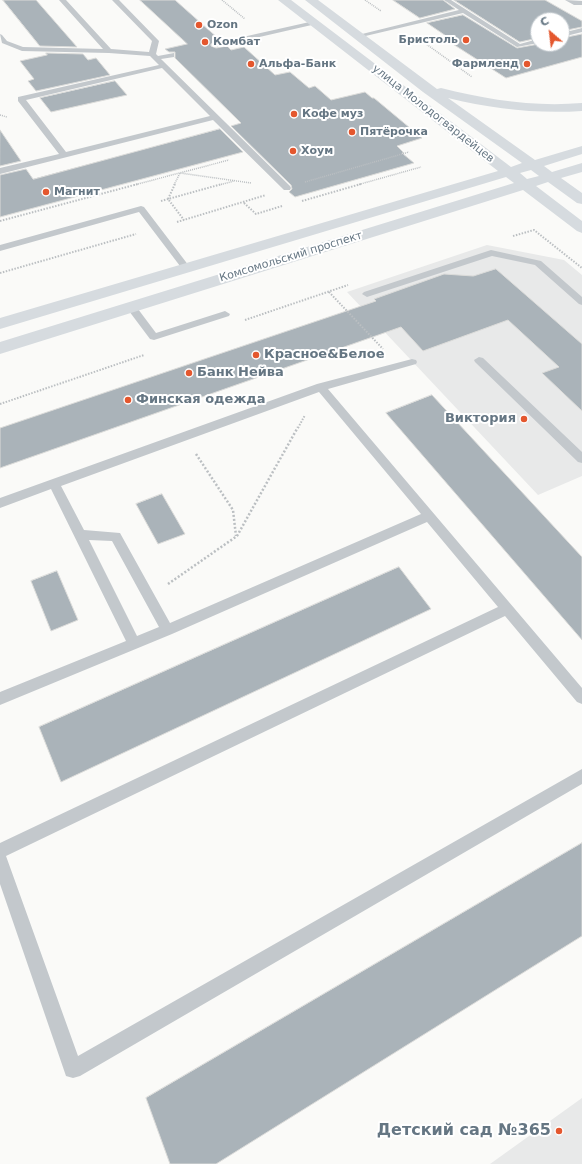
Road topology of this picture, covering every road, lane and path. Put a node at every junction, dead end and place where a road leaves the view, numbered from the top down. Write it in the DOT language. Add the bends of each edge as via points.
graph roads {
  1 [pos="62,0"];
  2 [pos="115,0"];
  3 [pos="222,0"];
  4 [pos="284,0"];
  5 [pos="311,0"];
  6 [pos="365,0"];
  7 [pos="447,0"];
  8 [pos="568,0"];
  9 [pos="580,5"];
  10 [pos="464,11"];
  11 [pos="314,23"];
  12 [pos="401,25"];
  13 [pos="582,30"];
  14 [pos="570,33"];
  15 [pos="263,34"];
  16 [pos="0,36"];
  17 [pos="358,36"];
  18 [pos="530,43"];
  19 [pos="216,45"];
  20 [pos="109,51"];
  21 [pos="171,55"];
  22 [pos="154,56"];
  23 [pos="163,66"];
  24 [pos="474,78"];
  25 [pos="428,89"];
  26 [pos="582,107"];
  27 [pos="215,117"];
  28 [pos="582,150"];
  29 [pos="409,152"];
  30 [pos="253,153"];
  31 [pos="64,155"];
  32 [pos="534,164"];
  33 [pos="421,167"];
  34 [pos="582,167"];
  35 [pos="0,171"];
  36 [pos="271,171"];
  37 [pos="508,172"];
  38 [pos="180,173"];
  39 [pos="550,177"];
  40 [pos="236,181"];
  41 [pos="525,185"];
  42 [pos="287,188"];
  43 [pos="168,199"];
  44 [pos="582,200"];
  45 [pos="300,201"];
  46 [pos="243,203"];
  47 [pos="285,206"];
  48 [pos="141,209"];
  49 [pos="184,220"];
  50 [pos="0,221"];
  51 [pos="582,228"];
  52 [pos="156,229"];
  53 [pos="511,236"];
  54 [pos="0,248"];
  55 [pos="186,268"];
  56 [pos="582,268"];
  57 [pos="0,273"];
  58 [pos="351,284"];
  59 [pos="329,292"];
  60 [pos="367,294"];
  61 [pos="582,302"];
  62 [pos="131,307"];
  63 [pos="225,314"];
  64 [pos="239,322"];
  65 [pos="0,324"];
  66 [pos="0,348"];
  67 [pos="150,353"];
  68 [pos="479,360"];
  69 [pos="412,362"];
  70 [pos="398,366"];
  71 [pos="321,387"];
  72 [pos="0,404"];
  73 [pos="185,436"];
  74 [pos="582,459"];
  75 [pos="54,483"];
  76 [pos="0,503"];
  77 [pos="429,516"];
  78 [pos="81,535"];
  79 [pos="237,536"];
  80 [pos="149,597"];
  81 [pos="507,608"];
  82 [pos="167,630"];
  83 [pos="134,643"];
  84 [pos="582,698"];
  85 [pos="0,699"];
  86 [pos="582,776"];
  87 [pos="0,850"];
  88 [pos="0,861"];
  1 -- 20 [label="lane"];
  2 -- 22 [label="lane" via="156,40"];
  3 -- 15 [label="path"];
  4 -- 11 [label="main road, улица Молодогвардейцев"];
  5 -- 17 [label="main road, улица Молодогвардейцев"];
  6 -- 12 [label="path"];
  7 -- 10 [label="lane"];
  8 -- 9 [label="lane"];
  10 -- 12 [label="lane"];
  10 -- 18 [label="lane" via="519,46"];
  11 -- 15 [label="lane"];
  11 -- 37 [label="main road, улица Молодогвардейцев"];
  12 -- 17 [label="lane"];
  12 -- 24 [label="path"];
  13 -- 14 [label="lane"];
  15 -- 19 [label="lane"];
  16 -- 20 [label="lane" via="4,42 22,50"];
  17 -- 25 [label="main road, улица Молодогвардейцев"];
  20 -- 22 [label="lane"];
  21 -- 22 [label="lane"];
  22 -- 23 [label="lane"];
  23 -- 27 [label="lane"];
  23 -- 31 [label="lane" via="21,98"];
  25 -- 26 [label="main road" via="489,104 563,109"];
  25 -- 32 [label="main road, улица Молодогвардейцев"];
  27 -- 30 [label="lane"];
  27 -- 31 [label="lane"];
  28 -- 32 [label="main road, Комсомольский проспект"];
  29 -- 42 [label="path"];
  30 -- 36 [label="lane"];
  30 -- 38 [label="path"];
  31 -- 35 [label="lane"];
  32 -- 37 [label="main road, Комсомольский проспект"];
  32 -- 39 [label="main road, улица Молодогвардейцев"];
  33 -- 45 [label="path"];
  34 -- 39 [label="main road, Комсомольский проспект"];
  36 -- 40 [label="path"];
  36 -- 42 [label="lane"];
  37 -- 41 [label="main road, улица Молодогвардейцев"];
  37 -- 55 [label="main road, Комсомольский проспект"];
  38 -- 40 [label="path"];
  38 -- 43 [label="path"];
  38 -- 50 [label="path"];
  39 -- 41 [label="main road, Комсомольский проспект"];
  39 -- 44 [label="main road, улица Молодогвардейцев"];
  40 -- 42 [label="path"];
  40 -- 43 [label="path"];
  41 -- 51 [label="main road, улица Молодогвардейцев"];
  41 -- 62 [label="main road, Комсомольский проспект"];
  42 -- 46 [label="path"];
  43 -- 48 [label="path" via="145,205"];
  43 -- 49 [label="path"];
  46 -- 47 [label="path" via="256,214"];
  46 -- 49 [label="path"];
  48 -- 52 [label="lane"];
  48 -- 54 [label="lane"];
  49 -- 52 [label="path"];
  52 -- 55 [label="lane"];
  52 -- 57 [label="path"];
  53 -- 56 [label="path" via="534,230"];
  55 -- 65 [label="main road, Комсомольский проспект"];
  58 -- 59 [label="path"];
  59 -- 64 [label="path"];
  59 -- 70 [label="path"];
  60 -- 61 [label="lane" via="491,253 538,263"];
  62 -- 63 [label="lane" via="154,337"];
  62 -- 66 [label="main road, Комсомольский проспект"];
  67 -- 72 [label="path"];
  68 -- 74 [label="lane"];
  69 -- 70 [label="lane"];
  70 -- 71 [label="lane"];
  71 -- 73 [label="lane"];
  71 -- 77 [label="lane"];
  71 -- 79 [label="path"];
  73 -- 75 [label="lane"];
  73 -- 79 [label="path" via="233,510"];
  75 -- 76 [label="lane"];
  75 -- 78 [label="lane"];
  77 -- 81 [label="lane"];
  77 -- 82 [label="lane"];
  78 -- 80 [label="lane" via="116,536"];
  78 -- 83 [label="lane"];
  79 -- 80 [label="path"];
  80 -- 82 [label="lane"];
  81 -- 84 [label="lane"];
  81 -- 87 [label="lane"];
  82 -- 83 [label="lane"];
  83 -- 85 [label="lane"];
  86 -- 88 [label="lane" via="73,1069"];
}
